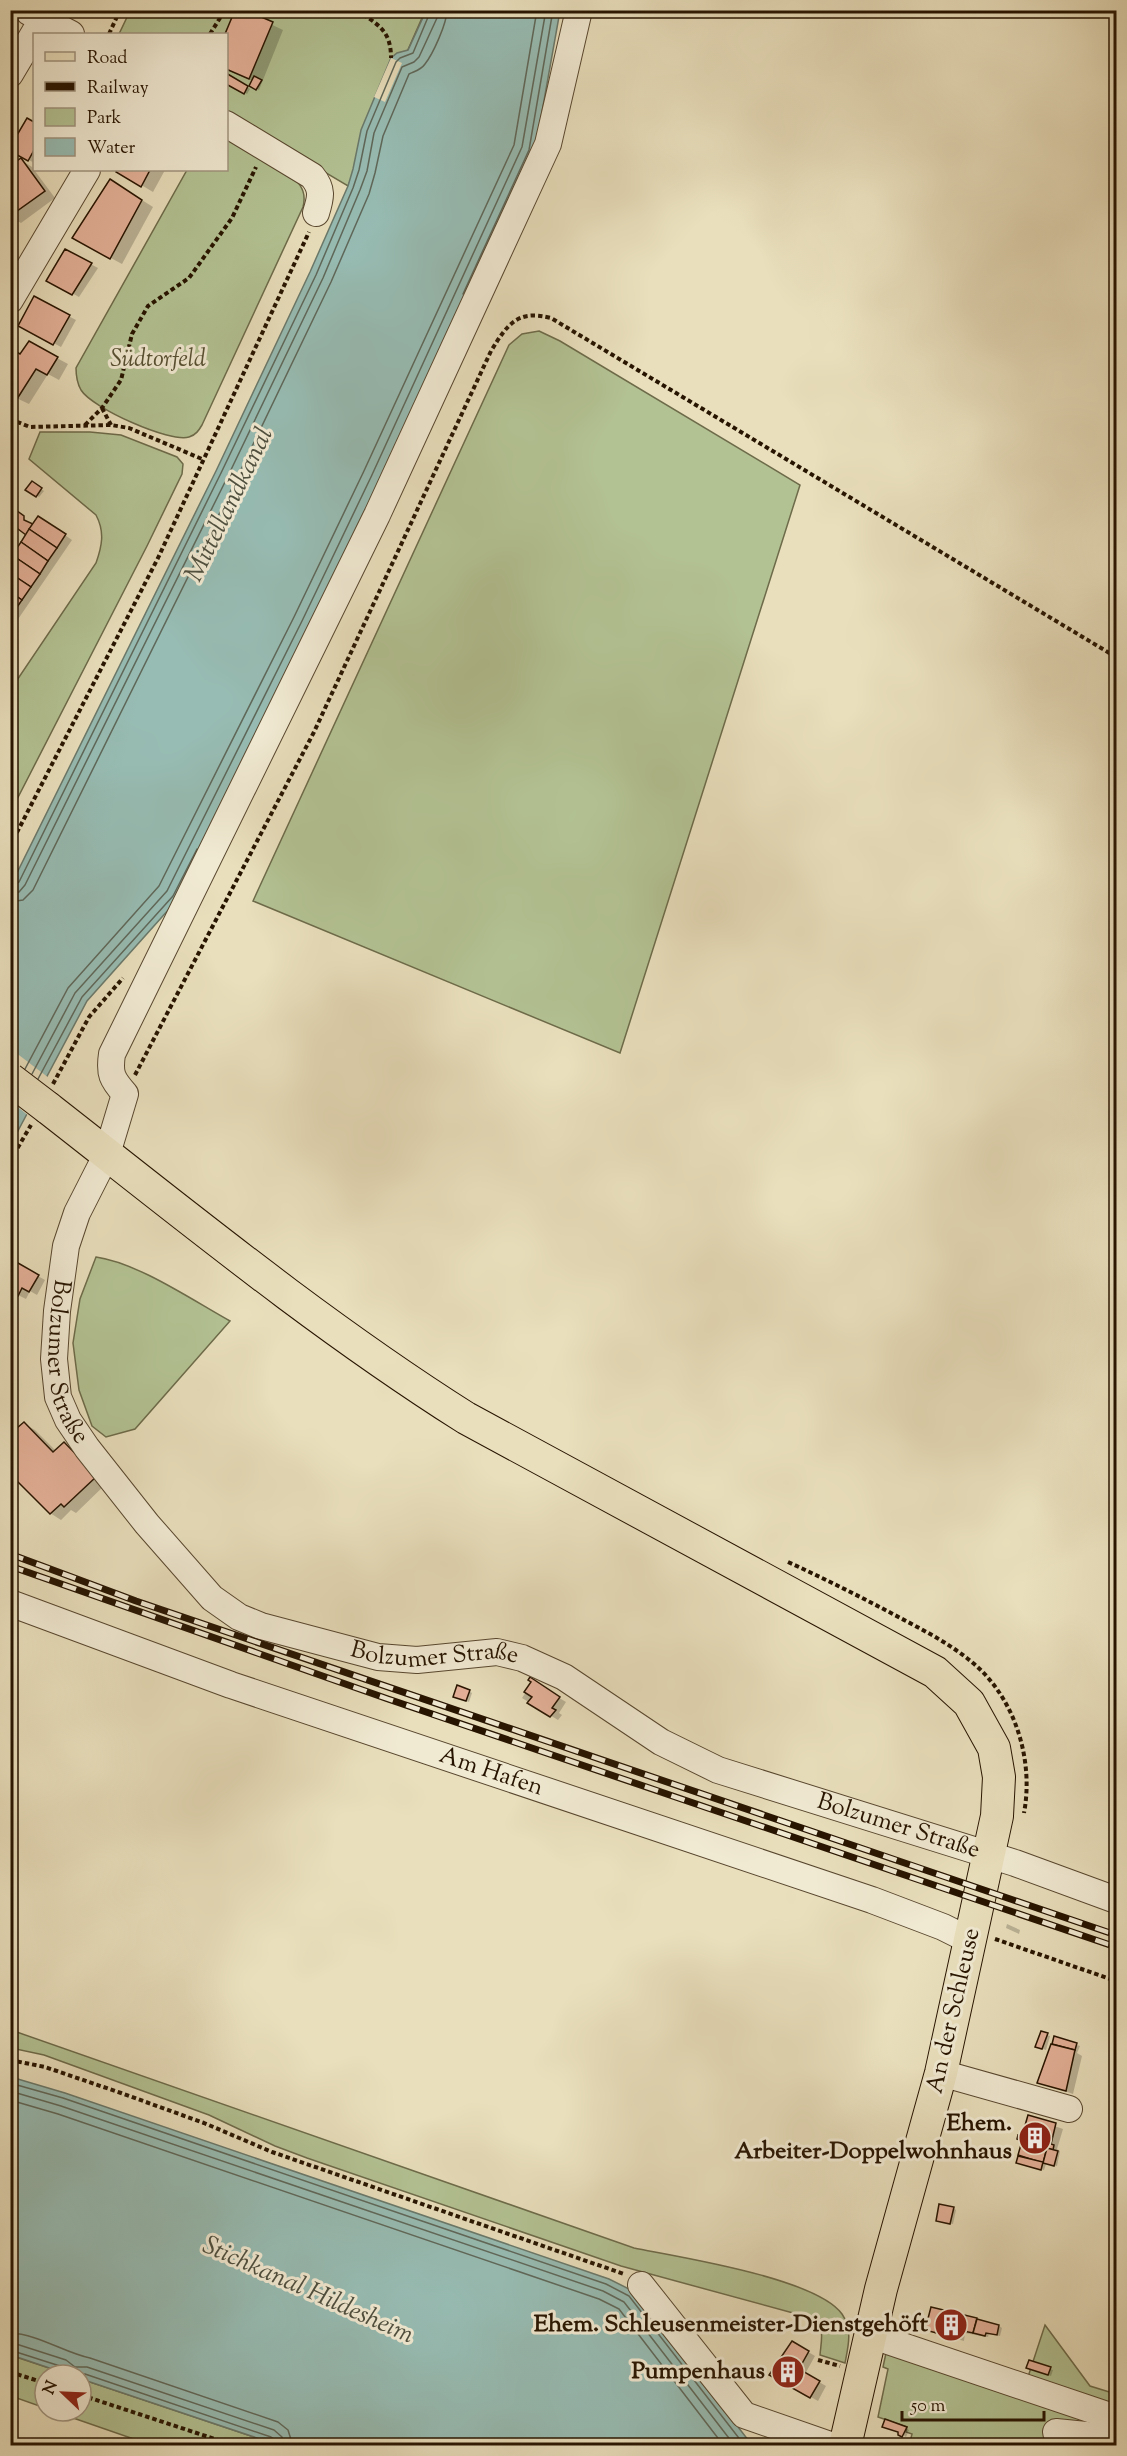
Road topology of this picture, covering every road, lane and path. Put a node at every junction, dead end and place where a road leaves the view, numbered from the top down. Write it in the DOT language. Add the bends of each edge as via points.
graph roads {
  1 [pos="120,10"];
  2 [pos="225,10"];
  3 [pos="357,10"];
  4 [pos="579,10"];
  5 [pos="35,15"];
  6 [pos="69,33"];
  7 [pos="109,33"];
  8 [pos="211,33"];
  9 [pos="391,58"];
  10 [pos="10,74"];
  11 [pos="228,125"];
  12 [pos="266,146"];
  13 [pos="86,171"];
  14 [pos="316,213"];
  15 [pos="10,300"];
  16 [pos="102,408"];
  17 [pos="10,419"];
  18 [pos="85,425"];
  19 [pos="111,425"];
  20 [pos="202,459"];
  21 [pos="1116,657"];
  22 [pos="10,846"];
  23 [pos="127,974"];
  24 [pos="10,1079"];
  25 [pos="125,1094"];
  26 [pos="44,1105"];
  27 [pos="107,1154"];
  28 [pos="10,1161"];
  29 [pos="10,1603"];
  30 [pos="990,1855"];
  31 [pos="1116,1900"];
  32 [pos="972,1936"];
  33 [pos="1116,1981"];
  34 [pos="10,2060"];
  35 [pos="941,2073"];
  36 [pos="1069,2109"];
  37 [pos="641,2285"];
  38 [pos="870,2335"];
  39 [pos="818,2360"];
  40 [pos="854,2371"];
  41 [pos="10,2372"];
  42 [pos="33,2379"];
  43 [pos="93,2399"];
  44 [pos="1116,2418"];
  45 [pos="1056,2432"];
  46 [pos="1116,2438"];
  47 [pos="236,2445"];
  48 [pos="832,2445"];
  49 [pos="845,2445"];
  1 -- 7 [label="path"];
  2 -- 8 [label="path"];
  3 -- 9 [label="path" via="386,32"];
  4 -- 25 [label="street" via="548,144 377,515 112,1054 114,1082"];
  5 -- 6 [label="street"];
  5 -- 10 [label="street"];
  11 -- 12 [label="street"];
  12 -- 14 [label="street" via="302,168 319,184 321,196"];
  12 -- 16 [label="path" via="232,218 189,278 148,306 132,334 121,380"];
  13 -- 15 [label="street"];
  14 -- 20 [label="path"];
  16 -- 18 [label="path"];
  16 -- 19 [label="path"];
  17 -- 18 [label="path" via="30,427"];
  18 -- 19 [label="path"];
  19 -- 20 [label="path" via="141,432"];
  20 -- 22 [label="path" via="158,558"];
  21 -- 25 [label="path" via="551,318 534,314 518,318 506,327 491,351 314,732"];
  23 -- 26 [label="path" via="89,1017"];
  24 -- 26 [label="main road, Bolzumer Straße, bridge"];
  25 -- 27 [label="street"];
  26 -- 27 [label="main road, Bolzumer Straße"];
  26 -- 28 [label="path"];
  27 -- 30 [label="main road, Bolzumer Straße" via="341,1335 465,1418 935,1672 969,1703 994,1748 999,1777"];
  27 -- 30 [label="street, Bolzumer Straße" via="77,1213 66,1246 54,1359 58,1397 87,1448 212,1598 238,1617 261,1626 378,1657 417,1659 496,1652 522,1658 564,1677 661,1742 718,1770"];
  29 -- 32 [label="street, Am Hafen" via="231,1684"];
  30 -- 31 [label="street"];
  30 -- 32 [label="main road, An der Schleuse"];
  32 -- 33 [label="path"];
  32 -- 35 [label="main road, An der Schleuse"];
  34 -- 37 [label="path" via="38,2065 121,2093 272,2152 612,2268"];
  35 -- 36 [label="street"];
  35 -- 38 [label="main road, An der Schleuse"];
  37 -- 48 [label="street" via="744,2415"];
  38 -- 40 [label="main road, An der Schleuse"];
  38 -- 44 [label="street"];
  39 -- 40 [label="path"];
  40 -- 49 [label="main road, An der Schleuse"];
  41 -- 42 [label="path"];
  43 -- 47 [label="path"];
  45 -- 46 [label="street"];
}
